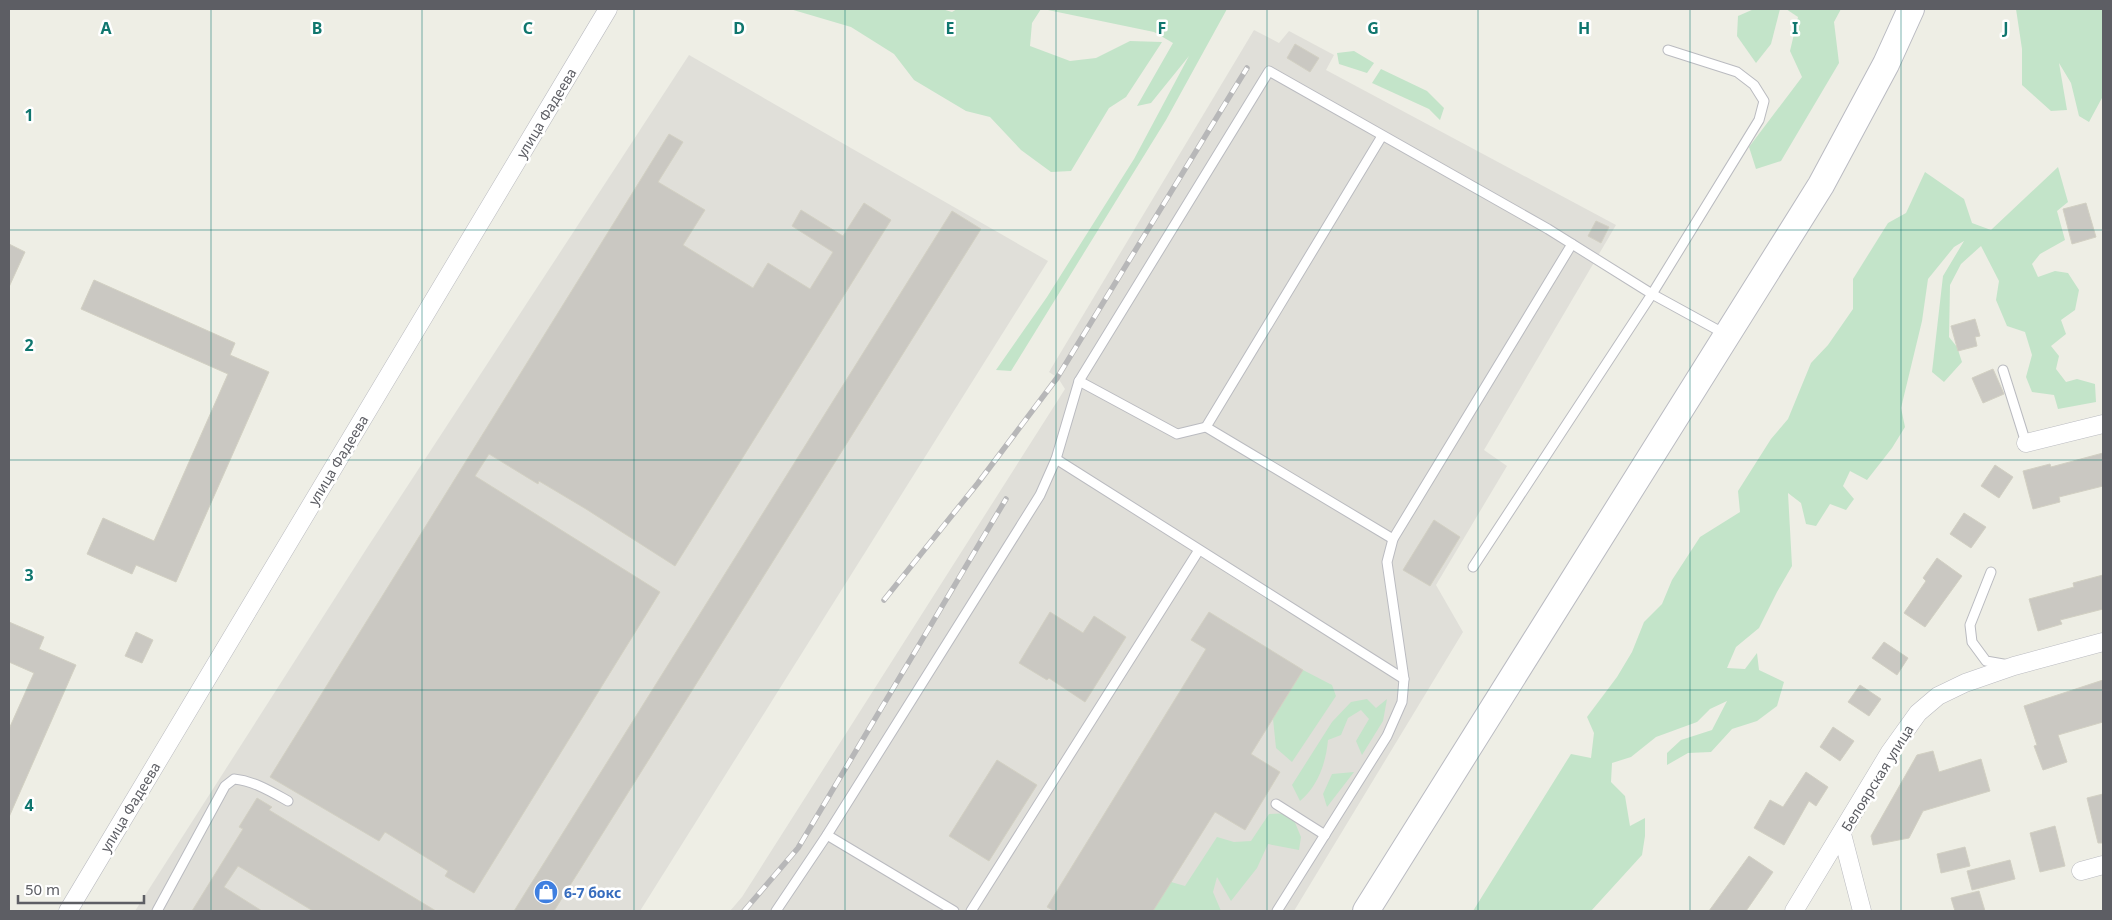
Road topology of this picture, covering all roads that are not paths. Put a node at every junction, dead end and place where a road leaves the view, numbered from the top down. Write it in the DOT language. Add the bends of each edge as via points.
graph roads {
  1 [pos="608,9"];
  2 [pos="1911,9"];
  3 [pos="1668,50"];
  4 [pos="1382,136"];
  5 [pos="1572,244"];
  6 [pos="1652,294"];
  7 [pos="1726,335"];
  8 [pos="2003,370"];
  9 [pos="1079,381"];
  10 [pos="2103,424"];
  11 [pos="1206,427"];
  12 [pos="2026,443"];
  13 [pos="1056,460"];
  14 [pos="1393,539"];
  15 [pos="1199,550"];
  16 [pos="1473,567"];
  17 [pos="1990,572"];
  18 [pos="2103,642"];
  19 [pos="2014,666"];
  20 [pos="1404,679"];
  21 [pos="288,801"];
  22 [pos="1276,804"];
  23 [pos="1842,834"];
  24 [pos="827,835"];
  25 [pos="1325,835"];
  26 [pos="2103,865"];
  27 [pos="2081,871"];
  28 [pos="68,911"];
  29 [pos="157,911"];
  30 [pos="776,911"];
  31 [pos="954,911"];
  32 [pos="970,911"];
  33 [pos="1277,911"];
  34 [pos="1366,911"];
  35 [pos="1794,911"];
  36 [pos="1862,911"];
  1 -- 28 [label="street, улица Фадеева"];
  2 -- 7 [label="street" via="1886,64 1821,185"];
  3 -- 6 [label="lane" via="1737,72 1754,85 1764,101 1759,120"];
  4 -- 5 [label="lane"];
  4 -- 9 [label="lane" via="1269,70"];
  4 -- 11 [label="lane"];
  5 -- 6 [label="lane"];
  5 -- 14 [label="lane"];
  6 -- 7 [label="lane"];
  6 -- 16 [label="lane"];
  7 -- 34 [label="street"];
  8 -- 12 [label="lane"];
  9 -- 11 [label="lane" via="1177,434"];
  9 -- 13 [label="lane"];
  10 -- 12 [label="street"];
  11 -- 14 [label="lane"];
  13 -- 15 [label="lane"];
  13 -- 24 [label="lane" via="1040,495"];
  14 -- 20 [label="lane" via="1387,562 1388,580 1397,620"];
  15 -- 20 [label="lane"];
  15 -- 32 [label="lane"];
  17 -- 19 [label="lane" via="1970,625 1972,642 1986,661"];
  18 -- 19 [label="street, Белоярская улица"];
  19 -- 23 [label="street, Белоярская улица" via="1938,696 1918,713 1890,752"];
  20 -- 25 [label="lane" via="1402,702 1387,736"];
  21 -- 29 [label="lane" via="244,780 234,779 225,786"];
  22 -- 25 [label="lane"];
  23 -- 35 [label="street, Белоярская улица"];
  23 -- 36 [label="street"];
  24 -- 30 [label="lane"];
  24 -- 31 [label="lane"];
  25 -- 33 [label="lane"];
  26 -- 27 [label="street"];
}
